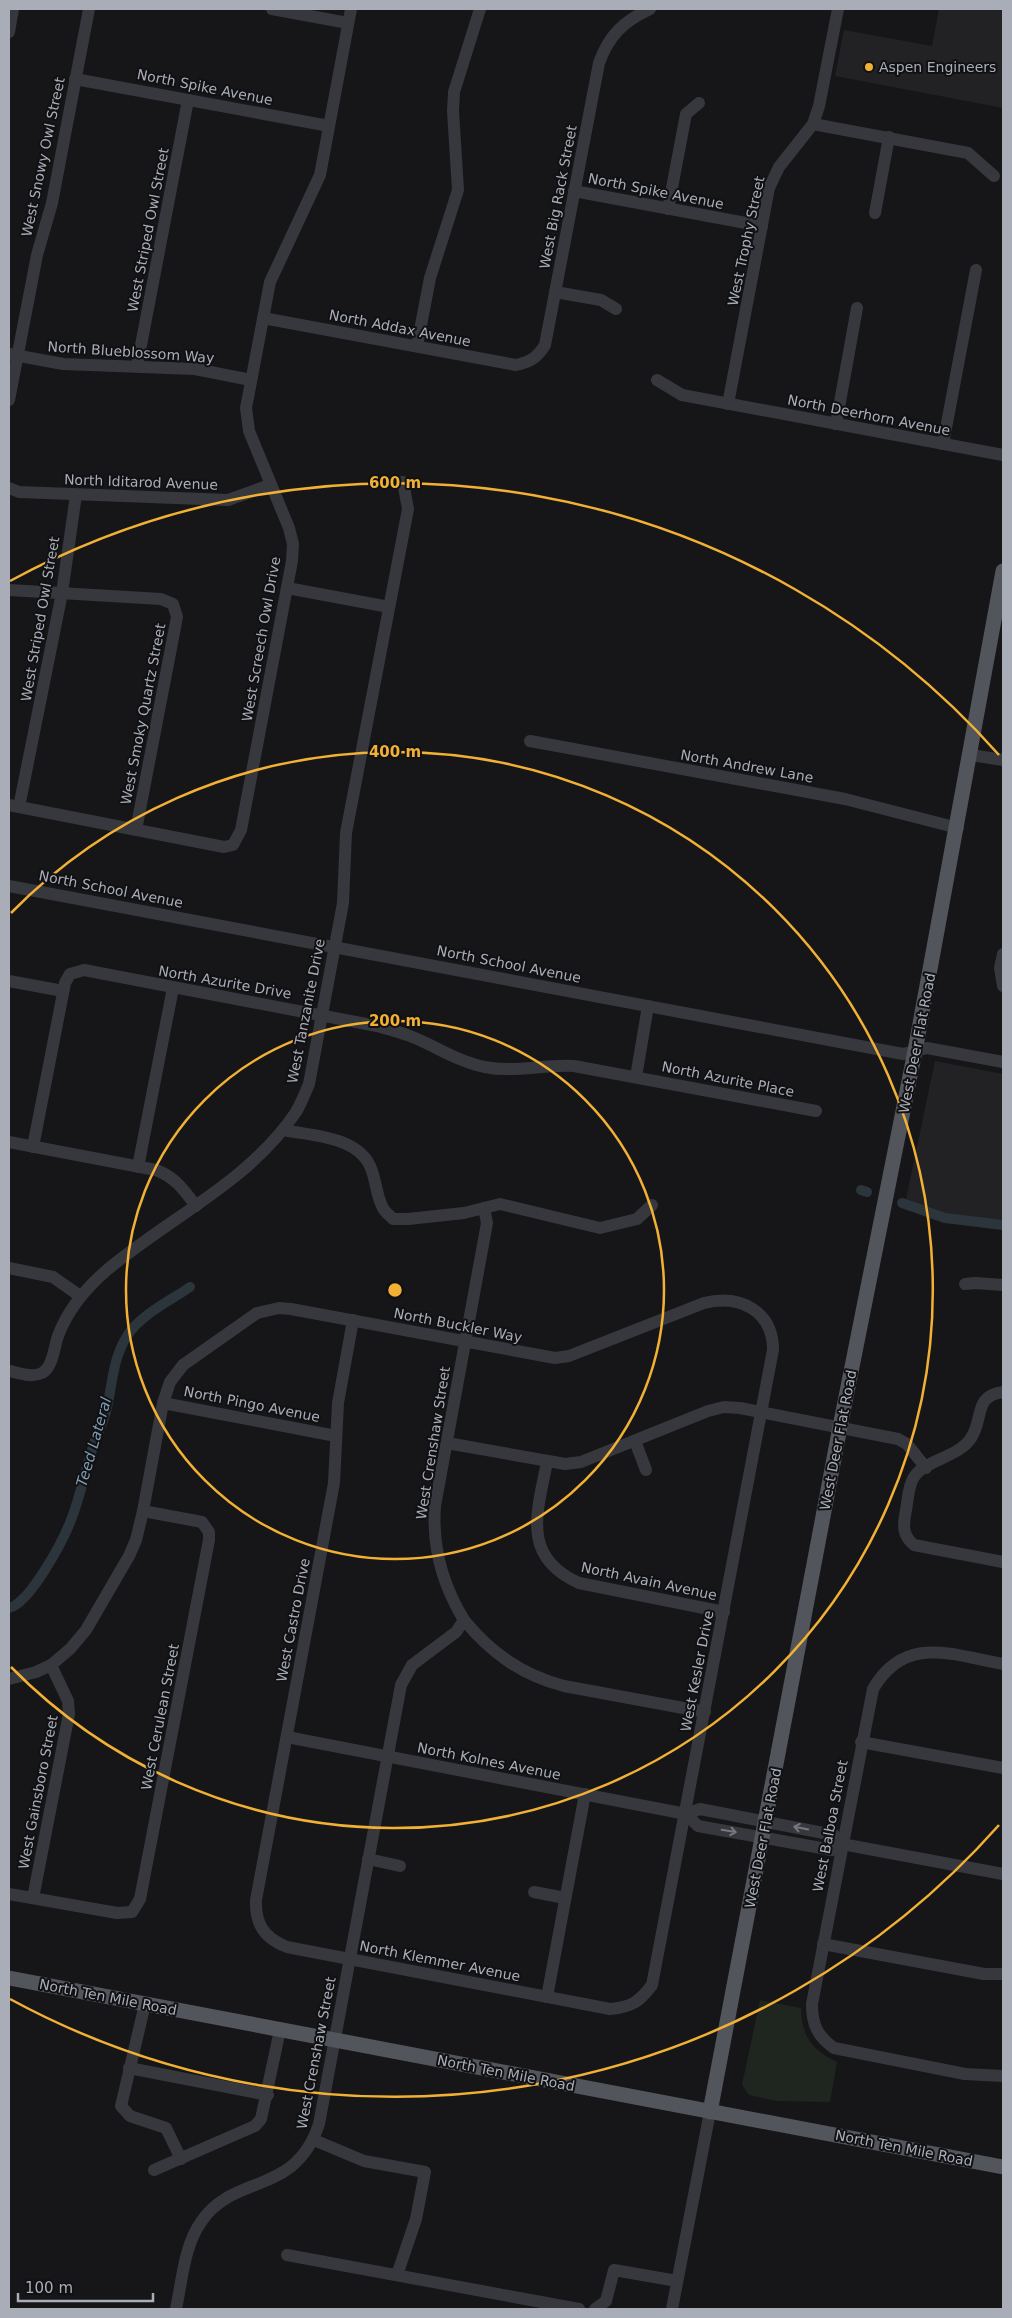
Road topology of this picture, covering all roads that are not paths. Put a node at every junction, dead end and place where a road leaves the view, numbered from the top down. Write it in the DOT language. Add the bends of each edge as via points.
graph roads {
  1 [pos="13,9"];
  2 [pos="89,9"];
  3 [pos="272,9"];
  4 [pos="351,9"];
  5 [pos="480,9"];
  6 [pos="650,9"];
  7 [pos="836,9"];
  8 [pos="348,23"];
  9 [pos="9,32"];
  10 [pos="75,79"];
  11 [pos="188,100"];
  12 [pos="699,103"];
  13 [pos="813,124"];
  14 [pos="329,126"];
  15 [pos="889,137"];
  16 [pos="994,176"];
  17 [pos="574,191"];
  18 [pos="668,209"];
  19 [pos="875,212"];
  20 [pos="762,226"];
  21 [pos="976,270"];
  22 [pos="555,292"];
  23 [pos="616,308"];
  24 [pos="857,308"];
  25 [pos="263,318"];
  26 [pos="417,346"];
  27 [pos="13,355"];
  28 [pos="531,361"];
  29 [pos="137,366"];
  30 [pos="251,380"];
  31 [pos="657,380"];
  32 [pos="9,400"];
  33 [pos="728,404"];
  34 [pos="836,424"];
  35 [pos="943,444"];
  36 [pos="1003,455"];
  37 [pos="403,482"];
  38 [pos="270,485"];
  39 [pos="9,488"];
  40 [pos="76,495"];
  41 [pos="1003,571"];
  42 [pos="287,588"];
  43 [pos="9,590"];
  44 [pos="62,593"];
  45 [pos="389,608"];
  46 [pos="530,741"];
  47 [pos="971,755"];
  48 [pos="1003,760"];
  49 [pos="14,806"];
  50 [pos="958,828"];
  51 [pos="136,830"];
  52 [pos="9,886"];
  53 [pos="335,947"];
  54 [pos="1003,954"];
  55 [pos="9,981"];
  56 [pos="1003,986"];
  57 [pos="173,988"];
  58 [pos="63,991"];
  59 [pos="648,1006"];
  60 [pos="321,1015"];
  61 [pos="915,1051"];
  62 [pos="1003,1062"];
  63 [pos="636,1077"];
  64 [pos="816,1111"];
  65 [pos="283,1130"];
  66 [pos="9,1142"];
  67 [pos="33,1147"];
  68 [pos="138,1167"];
  69 [pos="652,1205"];
  70 [pos="196,1206"];
  71 [pos="484,1208"];
  72 [pos="9,1268"];
  73 [pos="965,1284"];
  74 [pos="1003,1285"];
  75 [pos="80,1296"];
  76 [pos="353,1320"];
  77 [pos="770,1326"];
  78 [pos="466,1342"];
  79 [pos="9,1371"];
  80 [pos="1003,1392"];
  81 [pos="163,1403"];
  82 [pos="761,1412"];
  83 [pos="840,1427"];
  84 [pos="336,1436"];
  85 [pos="635,1441"];
  86 [pos="447,1443"];
  87 [pos="547,1462"];
  88 [pos="926,1468"];
  89 [pos="646,1470"];
  90 [pos="143,1511"];
  91 [pos="1003,1562"];
  92 [pos="724,1612"];
  93 [pos="464,1620"];
  94 [pos="1003,1664"];
  95 [pos="51,1665"];
  96 [pos="9,1679"];
  97 [pos="705,1712"];
  98 [pos="287,1737"];
  99 [pos="861,1742"];
  100 [pos="387,1756"];
  101 [pos="1003,1768"];
  102 [pos="585,1794"];
  103 [pos="686,1814"];
  104 [pos="766,1821"];
  105 [pos="763,1837"];
  106 [pos="842,1844"];
  107 [pos="368,1859"];
  108 [pos="400,1866"];
  109 [pos="1003,1874"];
  110 [pos="534,1892"];
  111 [pos="9,1894"];
  112 [pos="33,1898"];
  113 [pos="565,1898"];
  114 [pos="258,1924"];
  115 [pos="824,1944"];
  116 [pos="350,1959"];
  117 [pos="1003,1974"];
  118 [pos="9,1978"];
  119 [pos="547,1997"];
  120 [pos="145,2004"];
  121 [pos="625,2008"];
  122 [pos="280,2030"];
  123 [pos="335,2040"];
  124 [pos="129,2068"];
  125 [pos="1003,2076"];
  126 [pos="268,2095"];
  127 [pos="710,2112"];
  128 [pos="314,2140"];
  129 [pos="181,2159"];
  130 [pos="1003,2167"];
  131 [pos="154,2170"];
  132 [pos="288,2255"];
  133 [pos="397,2275"];
  134 [pos="677,2282"];
  135 [pos="599,2307"];
  136 [pos="176,2309"];
  137 [pos="578,2309"];
  138 [pos="672,2309"];
  1 -- 9 [label="street"];
  2 -- 10 [label="street, West Snowy Owl Street"];
  3 -- 8 [label="street"];
  4 -- 8 [label="street, West Screech Owl Drive"];
  5 -- 26 [label="street" via="454,92 458,190 430,278"];
  6 -- 17 [label="street, West Big Rack Street" via="633,17 604,48"];
  7 -- 13 [label="street, West Trophy Street"];
  8 -- 14 [label="street, West Screech Owl Drive"];
  10 -- 11 [label="street, North Spike Avenue"];
  10 -- 27 [label="street, West Snowy Owl Street" via="52,203"];
  11 -- 14 [label="street, North Spike Avenue"];
  11 -- 29 [label="street, West Striped Owl Street"];
  12 -- 18 [label="street" via="686,114"];
  13 -- 15 [label="street"];
  13 -- 20 [label="street, West Trophy Street" via="774,176"];
  14 -- 25 [label="street, West Screech Owl Drive" via="320,175 270,282"];
  15 -- 16 [label="street" via="968,153"];
  15 -- 19 [label="street"];
  17 -- 18 [label="street, North Spike Avenue"];
  17 -- 22 [label="street, West Big Rack Street"];
  18 -- 20 [label="street, North Spike Avenue"];
  20 -- 33 [label="street, West Trophy Street"];
  21 -- 35 [label="street"];
  22 -- 23 [label="street" via="601,300"];
  22 -- 28 [label="street, West Big Rack Street" via="545,345"];
  24 -- 34 [label="street"];
  25 -- 26 [label="street, North Addax Avenue"];
  25 -- 30 [label="street, West Screech Owl Drive"];
  26 -- 28 [label="street, North Addax Avenue" via="516,366"];
  27 -- 29 [label="street, North Blueblossom Way" via="63,364"];
  27 -- 32 [label="street, West Snowy Owl Street"];
  29 -- 30 [label="street, North Blueblossom Way" via="195,369"];
  30 -- 38 [label="street, West Screech Owl Drive" via="246,419"];
  31 -- 33 [label="street, North Deerhorn Avenue" via="682,395"];
  33 -- 34 [label="street, North Deerhorn Avenue"];
  34 -- 35 [label="street, North Deerhorn Avenue"];
  35 -- 36 [label="street, North Deerhorn Avenue"];
  37 -- 45 [label="street, West Tanzanite Drive" via="408,509"];
  38 -- 40 [label="street, North Iditarod Avenue" via="228,500"];
  38 -- 42 [label="street, West Screech Owl Drive" via="289,528 292,544"];
  39 -- 40 [label="street, North Iditarod Avenue" via="19,492"];
  40 -- 44 [label="street, West Striped Owl Street"];
  41 -- 47 [label="main road, West Deer Flat Road"];
  42 -- 45 [label="street"];
  42 -- 51 [label="street, West Screech Owl Drive" via="241,830 233,845 224,847"];
  43 -- 44 [label="street"];
  44 -- 49 [label="street, West Striped Owl Street"];
  44 -- 51 [label="street, West Smoky Quartz Street" via="162,599 173,604 177,617"];
  45 -- 53 [label="street, West Tanzanite Drive" via="346,833 343,903"];
  46 -- 50 [label="street, North Andrew Lane" via="845,799"];
  47 -- 48 [label="street"];
  47 -- 50 [label="main road, West Deer Flat Road"];
  49 -- 51 [label="street"];
  50 -- 61 [label="main road, West Deer Flat Road"];
  52 -- 53 [label="street, North School Avenue"];
  53 -- 59 [label="street, North School Avenue"];
  53 -- 60 [label="street, West Tanzanite Drive"];
  54 -- 56 [label="street" via="1000,968"];
  55 -- 58 [label="street"];
  57 -- 58 [label="street, North Azurite Drive" via="84,970 70,974"];
  57 -- 60 [label="street, North Azurite Drive"];
  57 -- 68 [label="street"];
  58 -- 67 [label="street"];
  59 -- 61 [label="street, North School Avenue" via="903,1054"];
  59 -- 63 [label="street"];
  60 -- 63 [label="street, North Azurite Drive" via="411,1036 461,1061 486,1068 567,1065"];
  60 -- 65 [label="street, West Tanzanite Drive" via="309,1084"];
  61 -- 62 [label="street, North School Avenue" via="927,1048"];
  61 -- 83 [label="main road, West Deer Flat Road"];
  63 -- 64 [label="street, North Azurite Place"];
  65 -- 70 [label="street, West Tanzanite Drive" via="249,1166"];
  65 -- 71 [label="street" via="343,1142 354,1148 372,1168 383,1208 394,1219 408,1220"];
  66 -- 67 [label="street"];
  67 -- 68 [label="street"];
  68 -- 70 [label="street" via="168,1174"];
  69 -- 71 [label="street" via="638,1218 600,1228 500,1204"];
  70 -- 75 [label="street, West Tanzanite Drive" via="108,1270"];
  71 -- 78 [label="street, West Crenshaw Street" via="487,1224"];
  72 -- 75 [label="street" via="53,1277"];
  73 -- 74 [label="street"];
  75 -- 79 [label="street, West Tanzanite Drive" via="67,1315 49,1367 34,1376"];
  76 -- 78 [label="street, North Buckler Way"];
  76 -- 81 [label="street, North Buckler Way" via="279,1308 257,1313 183,1365 170,1382"];
  76 -- 84 [label="street, West Castro Drive" via="338,1403"];
  77 -- 78 [label="street, North Buckler Way" via="752,1308 714,1300 570,1356 543,1357"];
  77 -- 82 [label="street, West Kesler Drive" via="773,1350"];
  78 -- 86 [label="street, West Crenshaw Street"];
  80 -- 88 [label="street" via="986,1398 971,1439 956,1452"];
  81 -- 84 [label="street, North Pingo Avenue"];
  81 -- 90 [label="street, North Buckler Way"];
  82 -- 83 [label="street"];
  82 -- 85 [label="street" via="724,1407"];
  82 -- 92 [label="street, West Kesler Drive"];
  83 -- 88 [label="street" via="898,1439 907,1444"];
  83 -- 104 [label="main road, West Deer Flat Road"];
  84 -- 98 [label="street, West Castro Drive" via="334,1483"];
  85 -- 87 [label="street" via="582,1462"];
  85 -- 89 [label="street"];
  86 -- 87 [label="street"];
  86 -- 93 [label="street, West Crenshaw Street" via="435,1506 435,1543 442,1576"];
  87 -- 92 [label="street, North Avain Avenue" via="537,1530 538,1545 545,1559 567,1578 579,1584"];
  88 -- 91 [label="street" via="915,1475 910,1484 903,1523 907,1539 914,1545"];
  90 -- 95 [label="street, North Buckler Way" via="133,1548 86,1630"];
  90 -- 112 [label="street, West Cerulean Street" via="195,1519 206,1526 209,1540 140,1899 132,1912 117,1913"];
  92 -- 97 [label="street, West Kesler Drive"];
  93 -- 97 [label="street" via="499,1656 542,1679"];
  93 -- 100 [label="street, West Crenshaw Street" via="456,1632 412,1665 401,1685"];
  94 -- 99 [label="street, West Balboa Street" via="933,1652 912,1654 895,1662 873,1689"];
  95 -- 96 [label="street, North Buckler Way"];
  95 -- 112 [label="street, West Gainsboro Street" via="68,1701 69,1714"];
  97 -- 103 [label="street, West Kesler Drive"];
  98 -- 100 [label="street, North Kolnes Avenue"];
  98 -- 114 [label="street, West Castro Drive" via="256,1900"];
  99 -- 101 [label="street"];
  99 -- 106 [label="street, West Balboa Street"];
  100 -- 102 [label="street, North Kolnes Avenue"];
  100 -- 107 [label="street, West Crenshaw Street"];
  102 -- 103 [label="street, North Kolnes Avenue"];
  102 -- 113 [label="street"];
  103 -- 104 [label="street, North Kolnes Avenue" via="700,1809"];
  103 -- 105 [label="street, North Kolnes Avenue, one-way" via="698,1826"];
  103 -- 121 [label="street, West Kesler Drive" via="652,1985 641,2000"];
  104 -- 105 [label="main road, West Deer Flat Road"];
  106 -- 104 [label="street, North Kolnes Avenue, one-way" via="834,1834"];
  105 -- 106 [label="street, North Kolnes Avenue" via="832,1850"];
  105 -- 127 [label="main road, West Deer Flat Road"];
  106 -- 109 [label="street, North Kolnes Avenue"];
  106 -- 115 [label="street, West Balboa Street"];
  107 -- 108 [label="street"];
  107 -- 116 [label="street, West Crenshaw Street"];
  110 -- 113 [label="street"];
  111 -- 112 [label="street"];
  113 -- 119 [label="street"];
  114 -- 116 [label="street, North Klemmer Avenue" via="275,1943 287,1948"];
  115 -- 117 [label="street" via="984,1974"];
  115 -- 125 [label="street, West Balboa Street" via="812,2004 812,2018 824,2041 834,2048 965,2074"];
  116 -- 119 [label="street, North Klemmer Avenue"];
  116 -- 123 [label="street, West Crenshaw Street"];
  118 -- 120 [label="main road, North Ten Mile Road"];
  119 -- 121 [label="street, North Klemmer Avenue" via="610,2009"];
  120 -- 122 [label="main road, North Ten Mile Road"];
  120 -- 124 [label="street"];
  122 -- 123 [label="main road, North Ten Mile Road"];
  122 -- 126 [label="street"];
  123 -- 127 [label="main road, North Ten Mile Road"];
  123 -- 128 [label="street, West Crenshaw Street"];
  124 -- 126 [label="street"];
  124 -- 129 [label="street" via="123,2110 130,2116 166,2128"];
  126 -- 129 [label="street" via="261,2119 255,2126"];
  127 -- 130 [label="main road, North Ten Mile Road"];
  127 -- 134 [label="street, West Deer Flat Road"];
  128 -- 133 [label="street" via="364,2161 425,2172 416,2219"];
  128 -- 136 [label="street, West Crenshaw Street" via="299,2162 230,2197 201,2220 188,2251"];
  129 -- 131 [label="street"];
  132 -- 133 [label="street"];
  133 -- 137 [label="street"];
  134 -- 135 [label="street" via="614,2270 609,2295"];
  134 -- 138 [label="street, West Deer Flat Road"];
}
